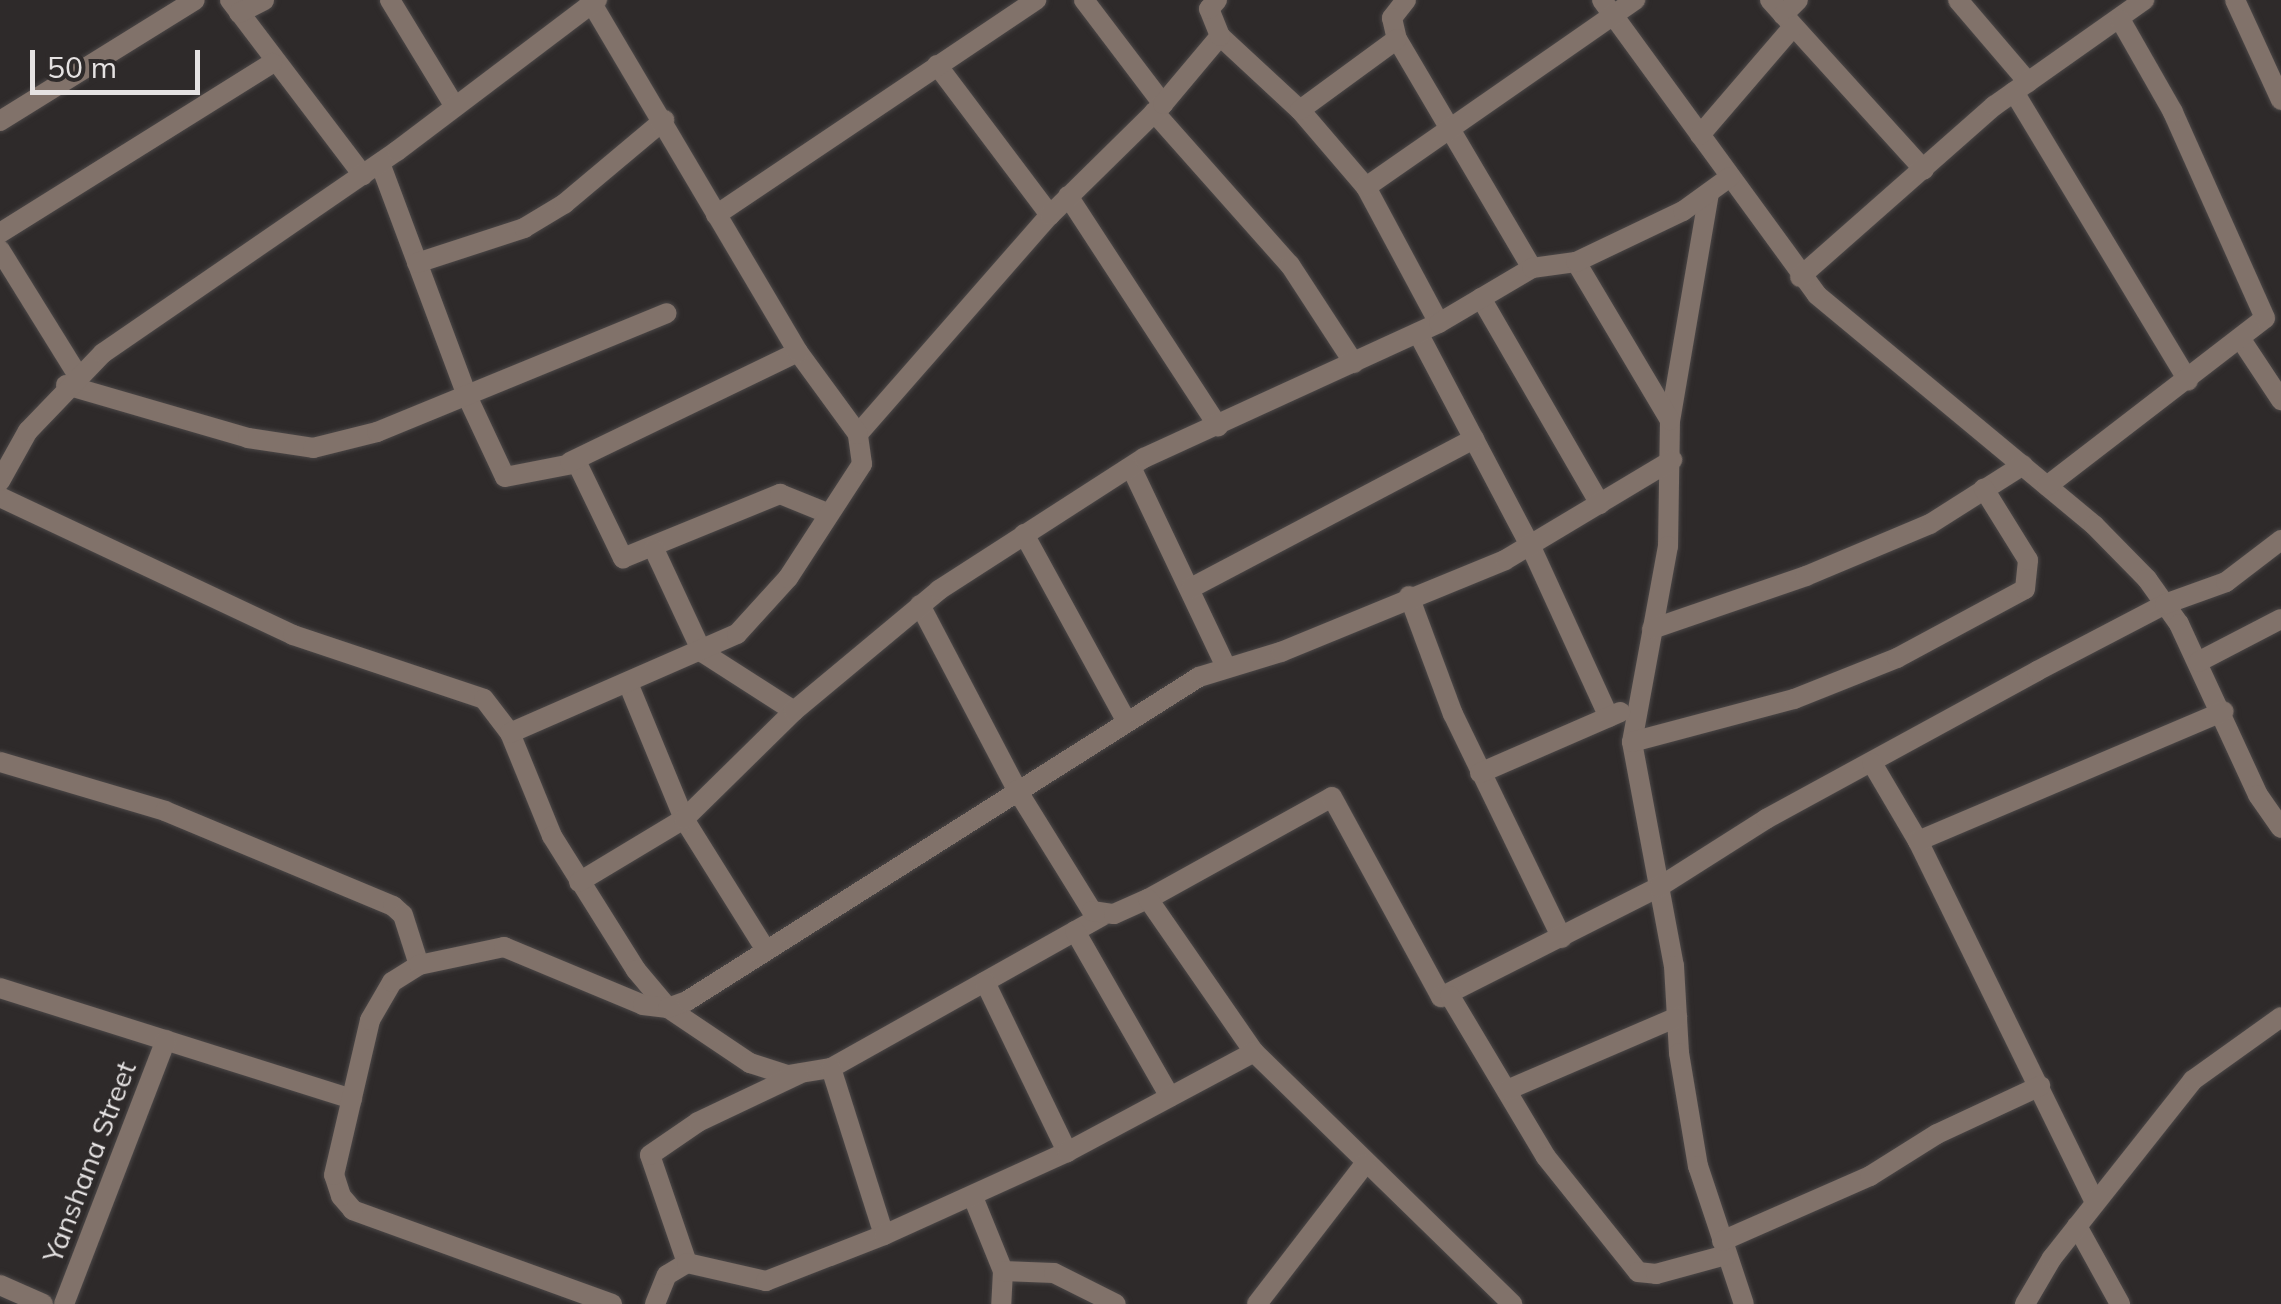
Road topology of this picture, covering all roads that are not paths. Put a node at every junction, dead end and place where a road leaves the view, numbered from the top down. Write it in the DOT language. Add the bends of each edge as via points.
graph roads {
  1 [pos="195,0"];
  2 [pos="264,0"];
  3 [pos="390,0"];
  4 [pos="1036,0"];
  5 [pos="1084,0"];
  6 [pos="1406,0"];
  7 [pos="1635,0"];
  8 [pos="1958,0"];
  9 [pos="2144,0"];
  10 [pos="2235,0"];
  11 [pos="593,1"];
  12 [pos="1209,3"];
  13 [pos="235,6"];
  14 [pos="1608,9"];
  15 [pos="1786,10"];
  16 [pos="2121,21"];
  17 [pos="1220,36"];
  18 [pos="1397,39"];
  19 [pos="272,63"];
  20 [pos="938,65"];
  21 [pos="2021,87"];
  22 [pos="2281,100"];
  23 [pos="456,107"];
  24 [pos="1158,108"];
  25 [pos="1300,110"];
  26 [pos="664,120"];
  27 [pos="0,121"];
  28 [pos="1450,130"];
  29 [pos="1700,135"];
  30 [pos="371,169"];
  31 [pos="1924,170"];
  32 [pos="1730,176"];
  33 [pos="1366,187"];
  34 [pos="1709,194"];
  35 [pos="1068,196"];
  36 [pos="716,215"];
  37 [pos="1050,215"];
  38 [pos="0,232"];
  39 [pos="0,250"];
  40 [pos="1576,262"];
  41 [pos="417,263"];
  42 [pos="1532,268"];
  43 [pos="1800,277"];
  44 [pos="1481,298"];
  45 [pos="667,313"];
  46 [pos="1439,323"];
  47 [pos="1418,333"];
  48 [pos="2242,340"];
  49 [pos="798,352"];
  50 [pos="1354,363"];
  51 [pos="72,380"];
  52 [pos="2188,381"];
  53 [pos="466,396"];
  54 [pos="2281,400"];
  55 [pos="1670,420"];
  56 [pos="1218,426"];
  57 [pos="858,434"];
  58 [pos="1474,438"];
  59 [pos="6,459"];
  60 [pos="1672,460"];
  61 [pos="570,462"];
  62 [pos="2023,465"];
  63 [pos="1130,467"];
  64 [pos="0,482"];
  65 [pos="2048,486"];
  66 [pos="1984,490"];
  67 [pos="0,497"];
  68 [pos="1600,504"];
  69 [pos="827,513"];
  70 [pos="1024,534"];
  71 [pos="2281,540"];
  72 [pos="1532,547"];
  73 [pos="654,549"];
  74 [pos="1190,588"];
  75 [pos="1409,596"];
  76 [pos="2165,604"];
  77 [pos="920,606"];
  78 [pos="2281,619"];
  79 [pos="1652,628"];
  80 [pos="702,652"];
  81 [pos="2198,662"];
  82 [pos="1226,665"];
  83 [pos="628,683"];
  84 [pos="1636,704"];
  85 [pos="794,711"];
  86 [pos="2224,711"];
  87 [pos="1609,716"];
  88 [pos="1127,722"];
  89 [pos="510,733"];
  90 [pos="1632,742"];
  91 [pos="0,762"];
  92 [pos="1872,763"];
  93 [pos="1480,774"];
  94 [pos="1017,790"];
  95 [pos="684,819"];
  96 [pos="2281,828"];
  97 [pos="1918,840"];
  98 [pos="580,882"];
  99 [pos="1659,887"];
  100 [pos="1148,899"];
  101 [pos="1102,916"];
  102 [pos="1075,931"];
  103 [pos="1562,938"];
  104 [pos="766,950"];
  105 [pos="419,965"];
  106 [pos="985,982"];
  107 [pos="0,988"];
  108 [pos="1450,996"];
  109 [pos="668,1008"];
  110 [pos="2281,1017"];
  111 [pos="1677,1018"];
  112 [pos="166,1040"];
  113 [pos="1254,1052"];
  114 [pos="831,1068"];
  115 [pos="799,1074"];
  116 [pos="2040,1086"];
  117 [pos="1507,1090"];
  118 [pos="1170,1097"];
  119 [pos="352,1099"];
  120 [pos="1066,1152"];
  121 [pos="1365,1164"];
  122 [pos="973,1197"];
  123 [pos="2095,1202"];
  124 [pos="2077,1226"];
  125 [pos="884,1235"];
  126 [pos="1724,1248"];
  127 [pos="687,1263"];
  128 [pos="1003,1271"];
  129 [pos="0,1285"];
  130 [pos="43,1304"];
  131 [pos="64,1304"];
  132 [pos="612,1304"];
  133 [pos="655,1304"];
  134 [pos="1001,1304"];
  135 [pos="1116,1304"];
  136 [pos="1257,1304"];
  137 [pos="1512,1304"];
  138 [pos="1744,1304"];
  139 [pos="2025,1304"];
  140 [pos="2120,1304"];
  1 -- 27 [label="street"];
  2 -- 13 [label="street"];
  3 -- 23 [label="street"];
  4 -- 20 [label="street"];
  5 -- 24 [label="street"];
  6 -- 18 [label="street" via="1392,18"];
  7 -- 14 [label="street"];
  8 -- 21 [label="street"];
  9 -- 16 [label="street"];
  10 -- 22 [label="street"];
  11 -- 23 [label="street"];
  11 -- 26 [label="street"];
  12 -- 17 [label="street"];
  13 -- 19 [label="street"];
  14 -- 28 [label="street"];
  14 -- 29 [label="street"];
  15 -- 29 [label="street"];
  15 -- 31 [label="street"];
  16 -- 21 [label="street"];
  16 -- 48 [label="street" via="2173,112 2265,308 2261,326"];
  17 -- 24 [label="street"];
  17 -- 25 [label="street"];
  18 -- 25 [label="street"];
  18 -- 28 [label="street"];
  19 -- 30 [label="street"];
  19 -- 38 [label="street"];
  20 -- 36 [label="street"];
  20 -- 37 [label="street"];
  21 -- 31 [label="street"];
  21 -- 52 [label="street"];
  23 -- 30 [label="street"];
  24 -- 35 [label="street"];
  24 -- 50 [label="street" via="1290,266"];
  25 -- 33 [label="street"];
  26 -- 36 [label="street"];
  26 -- 41 [label="street" via="564,204 524,228"];
  28 -- 33 [label="street"];
  28 -- 42 [label="street"];
  29 -- 32 [label="street"];
  30 -- 41 [label="street"];
  30 -- 51 [label="street"];
  31 -- 43 [label="street"];
  32 -- 34 [label="street"];
  32 -- 43 [label="street"];
  33 -- 46 [label="street"];
  34 -- 40 [label="street"];
  34 -- 55 [label="street"];
  35 -- 37 [label="street"];
  35 -- 56 [label="street"];
  36 -- 49 [label="street"];
  37 -- 57 [label="street"];
  39 -- 51 [label="street"];
  40 -- 42 [label="street"];
  40 -- 55 [label="street"];
  41 -- 53 [label="street"];
  42 -- 44 [label="street"];
  43 -- 62 [label="street" via="1846,325"];
  44 -- 46 [label="street"];
  44 -- 68 [label="street"];
  45 -- 53 [label="street"];
  46 -- 47 [label="street"];
  47 -- 50 [label="street"];
  47 -- 58 [label="street"];
  48 -- 52 [label="street"];
  48 -- 54 [label="street"];
  49 -- 57 [label="street"];
  49 -- 61 [label="street"];
  50 -- 56 [label="street"];
  51 -- 53 [label="street" via="295,449 376,432"];
  51 -- 59 [label="street"];
  52 -- 65 [label="street"];
  53 -- 61 [label="street" via="504,477"];
  55 -- 60 [label="street"];
  56 -- 63 [label="street"];
  57 -- 69 [label="street" via="862,464"];
  58 -- 72 [label="street"];
  58 -- 74 [label="street"];
  59 -- 64 [label="street"];
  60 -- 68 [label="street"];
  60 -- 79 [label="street" via="1668,546"];
  61 -- 73 [label="street" via="584,476 618,553 633,557"];
  62 -- 65 [label="street"];
  62 -- 66 [label="street"];
  63 -- 70 [label="street"];
  63 -- 74 [label="street"];
  65 -- 76 [label="street" via="2094,525"];
  66 -- 79 [label="street" via="1930,524 1839,563"];
  66 -- 90 [label="street" via="2028,560 2025,590 1896,658 1794,699"];
  67 -- 89 [label="street" via="293,635 484,699"];
  68 -- 72 [label="street"];
  69 -- 73 [label="street" via="780,494"];
  69 -- 80 [label="street" via="760,613"];
  70 -- 77 [label="street"];
  70 -- 88 [label="street"];
  71 -- 76 [label="street" via="2226,582"];
  72 -- 75 [label="street"];
  72 -- 87 [label="street"];
  73 -- 80 [label="street"];
  74 -- 82 [label="street"];
  75 -- 82 [label="street" via="1281,652"];
  75 -- 93 [label="street"];
  76 -- 81 [label="street"];
  76 -- 92 [label="street"];
  77 -- 85 [label="street"];
  77 -- 94 [label="street"];
  78 -- 81 [label="street"];
  79 -- 84 [label="street"];
  80 -- 83 [label="street"];
  80 -- 85 [label="street"];
  81 -- 86 [label="street"];
  82 -- 88 [label="street"];
  83 -- 89 [label="street"];
  83 -- 95 [label="street"];
  84 -- 87 [label="street"];
  84 -- 90 [label="street"];
  85 -- 95 [label="street"];
  86 -- 96 [label="street" via="2258,795"];
  86 -- 97 [label="street"];
  87 -- 93 [label="street"];
  88 -- 94 [label="street"];
  89 -- 98 [label="street" via="552,836"];
  90 -- 99 [label="street"];
  91 -- 105 [label="street" via="165,812 393,906 402,914"];
  92 -- 97 [label="street"];
  92 -- 99 [label="street"];
  93 -- 103 [label="street"];
  94 -- 101 [label="street"];
  94 -- 104 [label="street"];
  95 -- 98 [label="street"];
  95 -- 104 [label="street"];
  97 -- 116 [label="street"];
  98 -- 109 [label="street"];
  99 -- 103 [label="street"];
  99 -- 111 [label="street"];
  100 -- 101 [label="street"];
  100 -- 108 [label="street" via="1338,798 1435,992"];
  100 -- 113 [label="street"];
  101 -- 102 [label="street"];
  102 -- 106 [label="street"];
  102 -- 118 [label="street"];
  103 -- 108 [label="street"];
  104 -- 109 [label="street"];
  105 -- 109 [label="street" via="504,947 642,1005"];
  105 -- 119 [label="street" via="392,982 370,1020"];
  106 -- 114 [label="street"];
  106 -- 120 [label="street"];
  107 -- 112 [label="street"];
  108 -- 117 [label="street"];
  109 -- 115 [label="street" via="750,1063"];
  110 -- 123 [label="street" via="2194,1080"];
  111 -- 117 [label="street"];
  111 -- 126 [label="street" via="1698,1166"];
  112 -- 119 [label="street"];
  112 -- 131 [label="street, Yanshana Street"];
  113 -- 118 [label="street"];
  113 -- 121 [label="street"];
  114 -- 115 [label="street"];
  114 -- 125 [label="street"];
  115 -- 127 [label="street" via="698,1122 650,1155"];
  116 -- 123 [label="street"];
  116 -- 126 [label="street"];
  117 -- 126 [label="street" via="1546,1157 1638,1272 1656,1274"];
  118 -- 120 [label="street"];
  119 -- 132 [label="street" via="334,1174 353,1210"];
  120 -- 122 [label="street"];
  121 -- 136 [label="street"];
  121 -- 137 [label="street"];
  122 -- 125 [label="street"];
  122 -- 128 [label="street"];
  123 -- 124 [label="street"];
  124 -- 139 [label="street"];
  124 -- 140 [label="street"];
  125 -- 127 [label="street" via="766,1281"];
  126 -- 138 [label="street"];
  127 -- 133 [label="street" via="667,1275"];
  128 -- 134 [label="street"];
  128 -- 135 [label="street" via="1054,1272"];
  129 -- 130 [label="street"];
}
